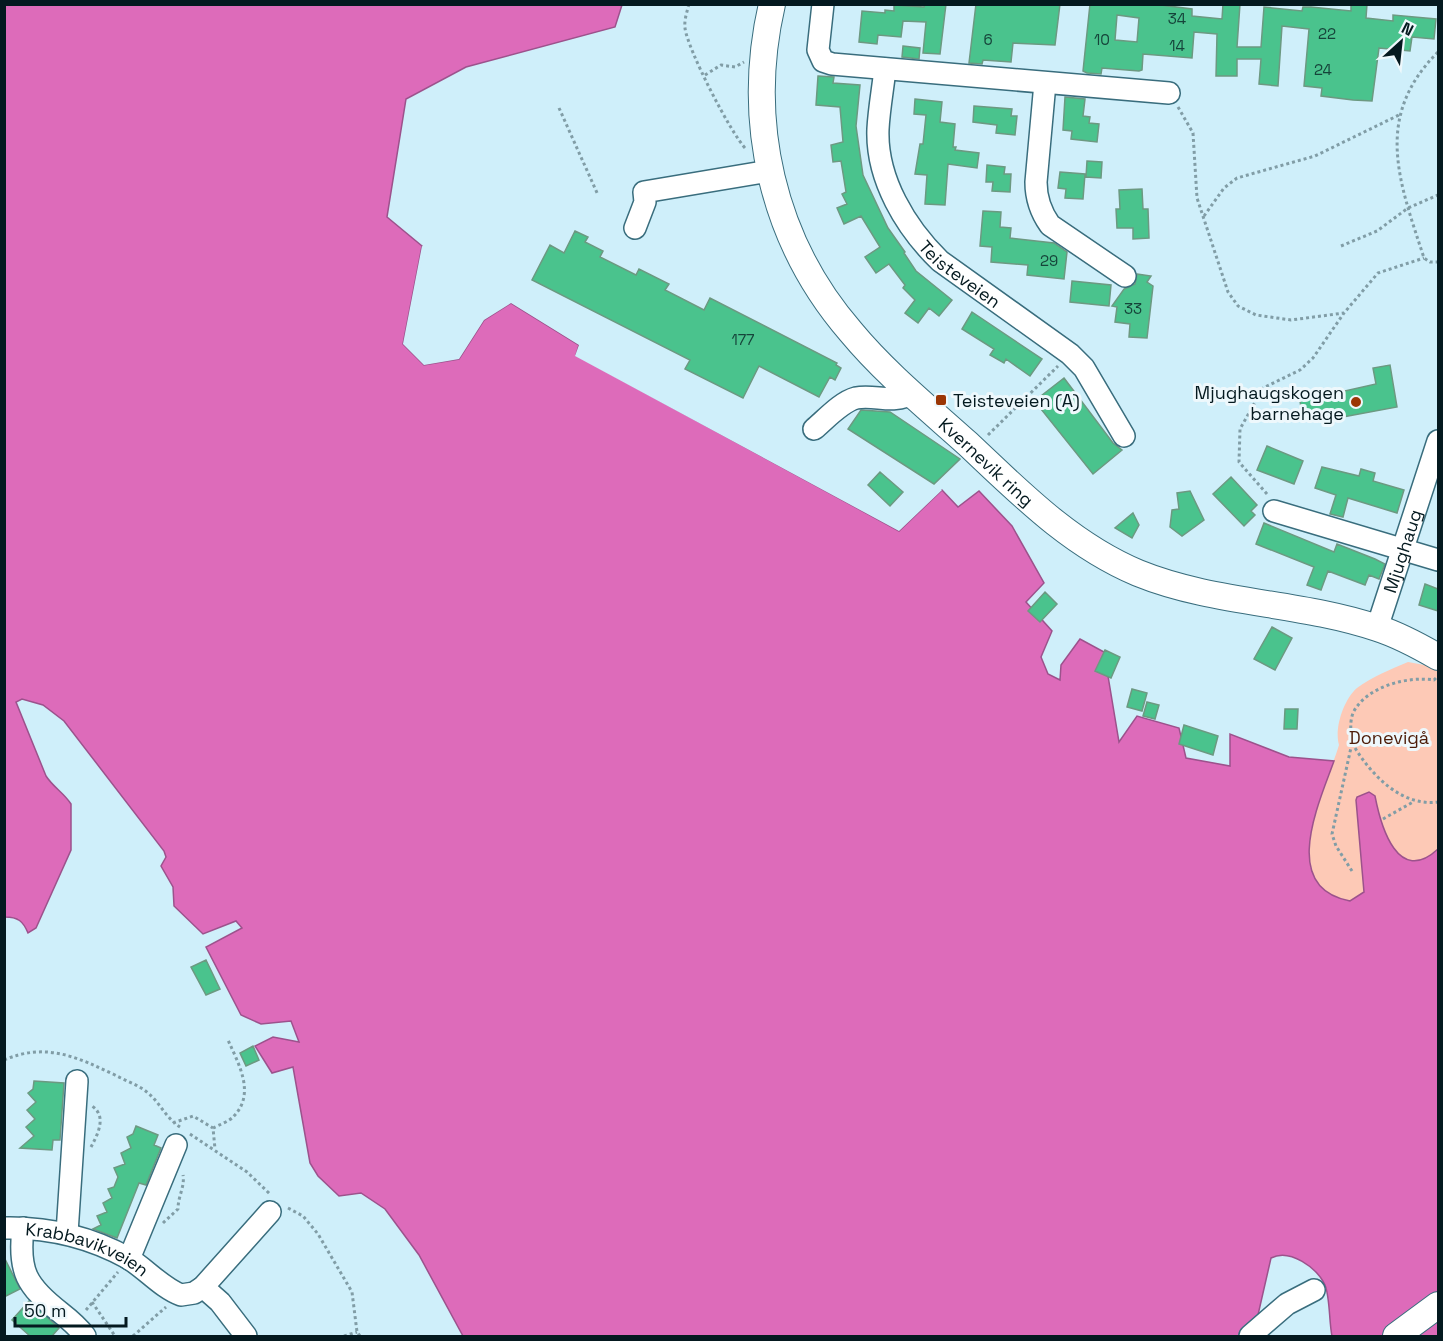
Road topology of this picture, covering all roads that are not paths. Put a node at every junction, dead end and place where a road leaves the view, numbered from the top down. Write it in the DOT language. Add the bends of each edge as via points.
graph roads {
  1 [pos="772,4"];
  2 [pos="823,4"];
  3 [pos="885,69"];
  4 [pos="1045,83"];
  5 [pos="1169,93"];
  6 [pos="769,171"];
  7 [pos="635,228"];
  8 [pos="1125,276"];
  9 [pos="912,393"];
  10 [pos="814,429"];
  11 [pos="1124,436"];
  12 [pos="1438,441"];
  13 [pos="1279,512"];
  14 [pos="1403,549"];
  15 [pos="1438,561"];
  16 [pos="1377,628"];
  17 [pos="1436,669"];
  18 [pos="76,1081"];
  19 [pos="176,1145"];
  20 [pos="274,1204"];
  21 [pos="14,1228"];
  22 [pos="67,1233"];
  23 [pos="129,1259"];
  24 [pos="203,1287"];
  25 [pos="1314,1290"];
  26 [pos="1438,1305"];
  27 [pos="79,1330"];
  28 [pos="246,1336"];
  29 [pos="1250,1336"];
  30 [pos="1396,1336"];
  1 -- 6 [label="main road, Kvernevik ring" via="760,86"];
  2 -- 3 [label="street" via="819,50 823,61"];
  3 -- 4 [label="street"];
  3 -- 11 [label="street, Teisteveien" via="878,130 880,156 904,219 940,261 1070,354 1084,368"];
  4 -- 5 [label="street"];
  4 -- 8 [label="street" via="1035,182 1043,215 1050,225"];
  6 -- 7 [label="street" via="644,192 645,202"];
  6 -- 9 [label="main road, Kvernevik ring" via="791,237 812,279 852,334"];
  9 -- 10 [label="street" via="904,398 856,398"];
  9 -- 16 [label="main road, Kvernevik ring" via="1045,515 1117,563 1184,588"];
  12 -- 14 [label="street, Mjughaug"];
  13 -- 14 [label="street"];
  14 -- 15 [label="street"];
  14 -- 16 [label="street, Mjughaug"];
  16 -- 17 [label="main road, Kvernevik ring"];
  18 -- 22 [label="street"];
  19 -- 23 [label="street"];
  20 -- 24 [label="street"];
  21 -- 22 [label="street, Krabbavikveien"];
  21 -- 27 [label="street" via="26,1278 45,1301"];
  22 -- 23 [label="street, Krabbavikveien"];
  23 -- 24 [label="street, Krabbavikveien" via="178,1295"];
  24 -- 28 [label="street"];
  25 -- 29 [label="street" via="1287,1304"];
  26 -- 30 [label="main road"];
}
